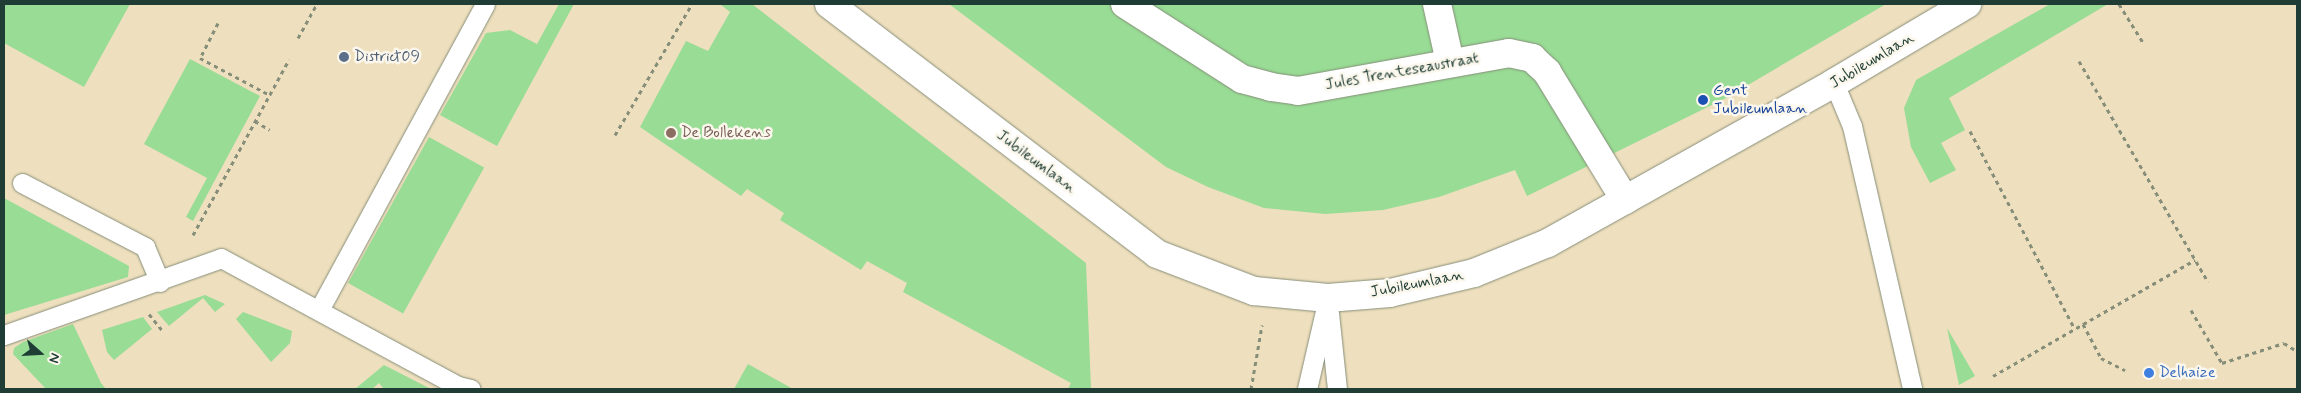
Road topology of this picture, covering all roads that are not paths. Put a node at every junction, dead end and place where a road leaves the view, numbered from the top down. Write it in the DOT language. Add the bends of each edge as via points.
graph roads {
  1 [pos="485,4"];
  2 [pos="829,4"];
  3 [pos="1125,4"];
  4 [pos="1436,4"];
  5 [pos="1967,4"];
  6 [pos="1450,62"];
  7 [pos="1834,83"];
  8 [pos="22,183"];
  9 [pos="1625,200"];
  10 [pos="165,280"];
  11 [pos="1328,298"];
  12 [pos="318,310"];
  13 [pos="4,336"];
  14 [pos="1308,386"];
  15 [pos="471,389"];
  16 [pos="1337,389"];
  17 [pos="1912,389"];
  1 -- 12 [label="lane"];
  2 -- 11 [label="street, Jubileumlaan" via="1157,254 1254,292"];
  3 -- 6 [label="street, Jules Trenteseaustraat" via="1242,78 1271,87 1298,91"];
  4 -- 6 [label="street"];
  5 -- 7 [label="street, Jubileumlaan"];
  6 -- 9 [label="street, Jules Trenteseaustraat" via="1509,53 1532,58 1547,72"];
  7 -- 9 [label="street, Jubileumlaan"];
  7 -- 17 [label="lane" via="1852,126"];
  8 -- 10 [label="lane" via="145,247"];
  9 -- 11 [label="street, Jubileumlaan" via="1548,243 1474,273 1390,293"];
  10 -- 12 [label="lane" via="221,258"];
  10 -- 13 [label="lane"];
  11 -- 14 [label="lane"];
  11 -- 16 [label="lane"];
  12 -- 15 [label="lane" via="458,386"];
}
